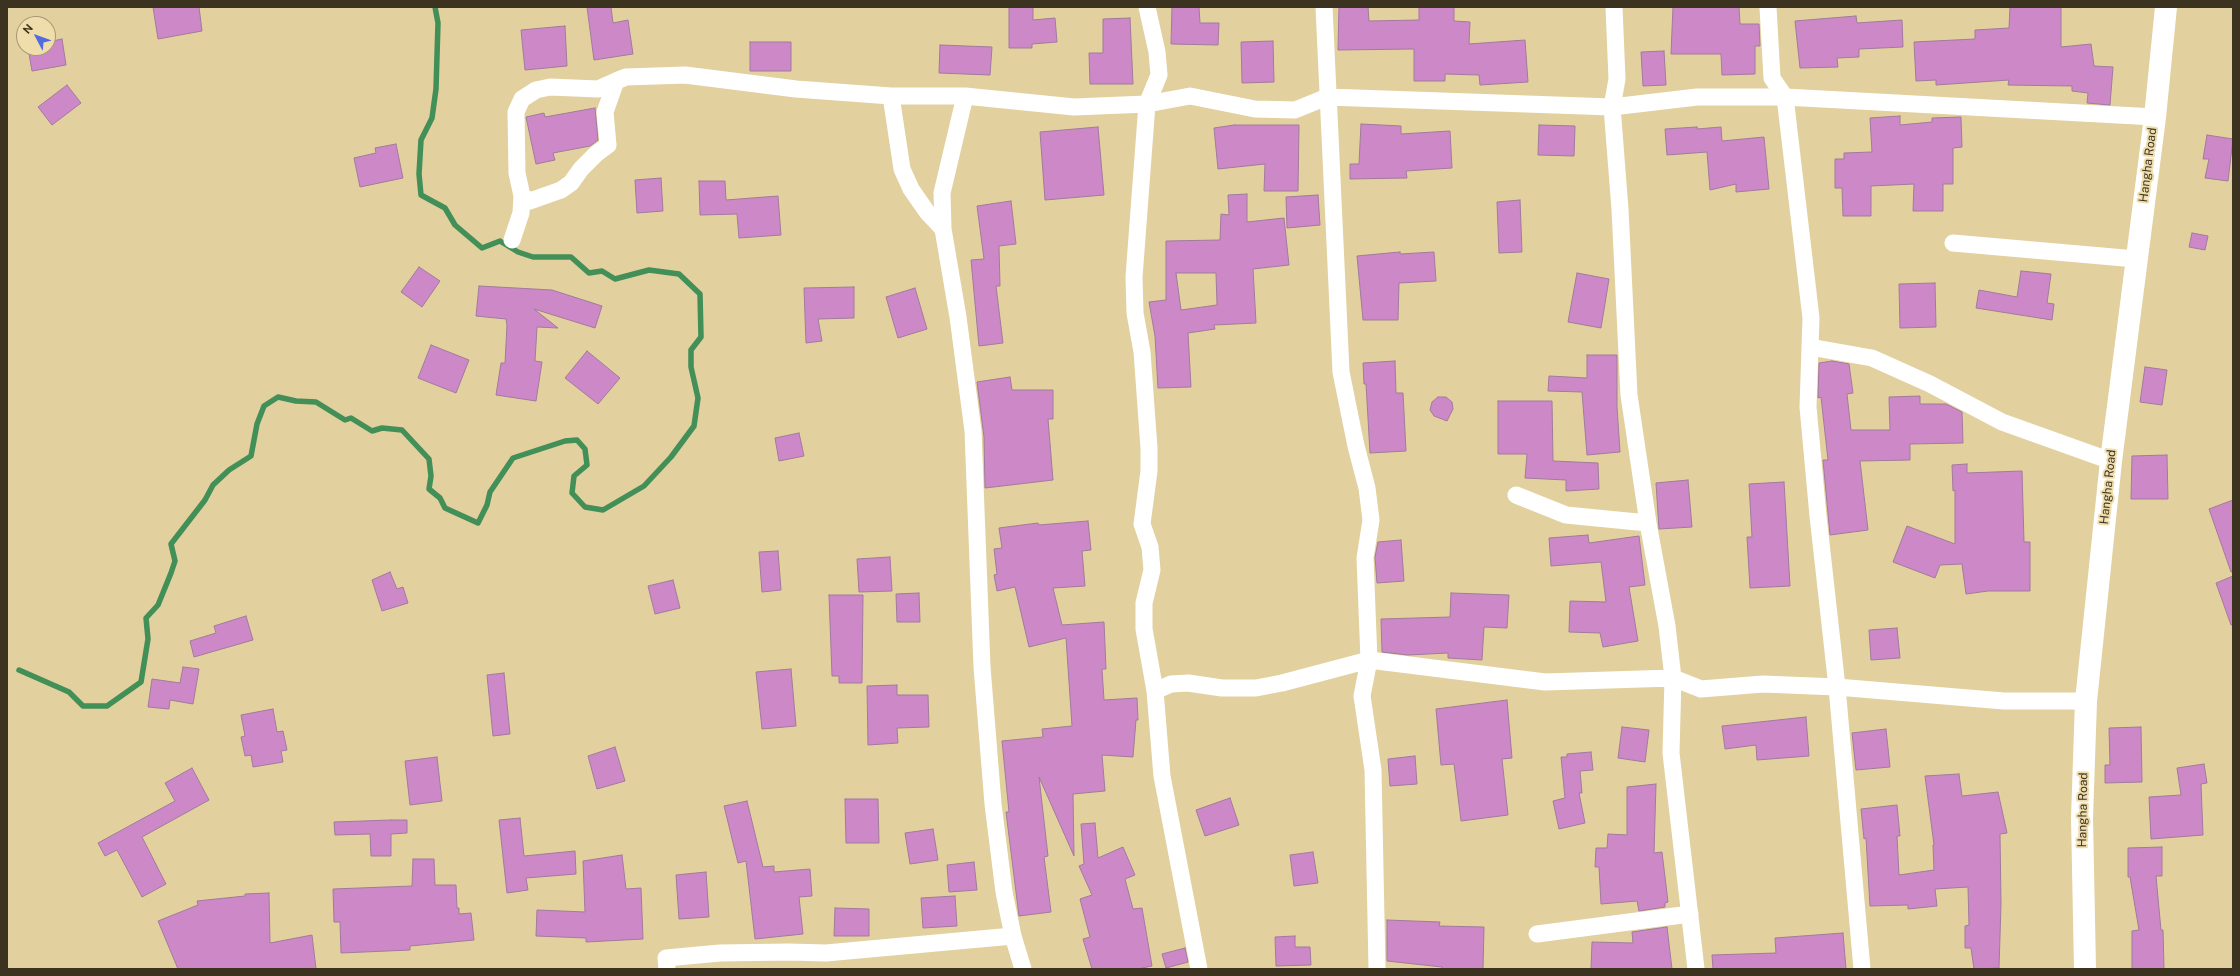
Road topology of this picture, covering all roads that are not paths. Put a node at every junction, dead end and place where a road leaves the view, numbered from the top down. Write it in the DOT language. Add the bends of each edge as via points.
graph roads {
  1 [pos="1147,7"];
  2 [pos="1324,7"];
  3 [pos="1614,7"];
  4 [pos="1768,7"];
  5 [pos="2166,7"];
  6 [pos="616,81"];
  7 [pos="891,96"];
  8 [pos="965,96"];
  9 [pos="1327,97"];
  10 [pos="1785,98"];
  11 [pos="1147,104"];
  12 [pos="1612,107"];
  13 [pos="2154,116"];
  14 [pos="522,196"];
  15 [pos="943,229"];
  16 [pos="512,240"];
  17 [pos="1953,243"];
  18 [pos="2136,259"];
  19 [pos="1810,347"];
  20 [pos="2111,461"];
  21 [pos="1516,495"];
  22 [pos="1648,523"];
  23 [pos="1369,660"];
  24 [pos="1673,678"];
  25 [pos="1837,687"];
  26 [pos="1155,691"];
  27 [pos="2086,701"];
  28 [pos="1690,914"];
  29 [pos="1537,934"];
  30 [pos="1013,936"];
  31 [pos="667,969"];
  32 [pos="1023,969"];
  33 [pos="1199,969"];
  34 [pos="1377,969"];
  35 [pos="1696,969"];
  36 [pos="1862,969"];
  37 [pos="2085,969"];
  1 -- 11 [label="street" via="1157,52 1159,75"];
  2 -- 9 [label="street"];
  3 -- 12 [label="street" via="1617,79"];
  4 -- 10 [label="street" via="1772,78"];
  5 -- 13 [label="highway, Hangha Road"];
  6 -- 7 [label="street" via="626,77 686,75 796,89"];
  6 -- 14 [label="street" via="605,112 608,145 580,169 571,183 561,190 530,201"];
  6 -- 14 [label="street" via="598,89 550,86 536,90 522,99 516,112 516,173"];
  7 -- 8 [label="street"];
  7 -- 15 [label="street" via="902,169 911,189"];
  8 -- 11 [label="street" via="1074,107"];
  8 -- 15 [label="street" via="942,192"];
  9 -- 11 [label="street" via="1295,110 1254,109 1190,96"];
  9 -- 12 [label="street"];
  9 -- 23 [label="street" via="1341,372 1367,488 1371,520 1365,558"];
  10 -- 12 [label="street" via="1698,97"];
  10 -- 13 [label="street"];
  10 -- 19 [label="street" via="1811,318"];
  11 -- 26 [label="street" via="1137,218 1135,306 1142,352 1149,448 1149,471 1142,524 1150,547 1152,570 1144,603 1144,629"];
  12 -- 22 [label="street" via="1621,217 1629,395"];
  13 -- 18 [label="highway, Hangha Road"];
  14 -- 16 [label="street" via="521,213"];
  15 -- 30 [label="street" via="973,431 982,667 993,804 1004,892"];
  17 -- 18 [label="street"];
  18 -- 20 [label="highway, Hangha Road"];
  19 -- 20 [label="street" via="1872,358 1930,384 2002,422"];
  19 -- 25 [label="street" via="1808,407"];
  20 -- 27 [label="highway, Hangha Road"];
  21 -- 22 [label="street" via="1566,515"];
  22 -- 24 [label="street"];
  23 -- 24 [label="street" via="1545,682"];
  23 -- 26 [label="street" via="1256,688 1222,688 1188,683 1171,684"];
  23 -- 34 [label="street" via="1362,696 1373,770"];
  24 -- 25 [label="street" via="1701,689 1763,684"];
  24 -- 28 [label="street" via="1671,753"];
  25 -- 27 [label="street" via="2004,701"];
  25 -- 36 [label="street"];
  26 -- 33 [label="street" via="1162,776"];
  27 -- 37 [label="highway, Hangha Road" via="2082,818"];
  28 -- 29 [label="street"];
  28 -- 35 [label="street"];
  30 -- 31 [label="street" via="826,953 720,953 666,958"];
  30 -- 32 [label="street"];
}
